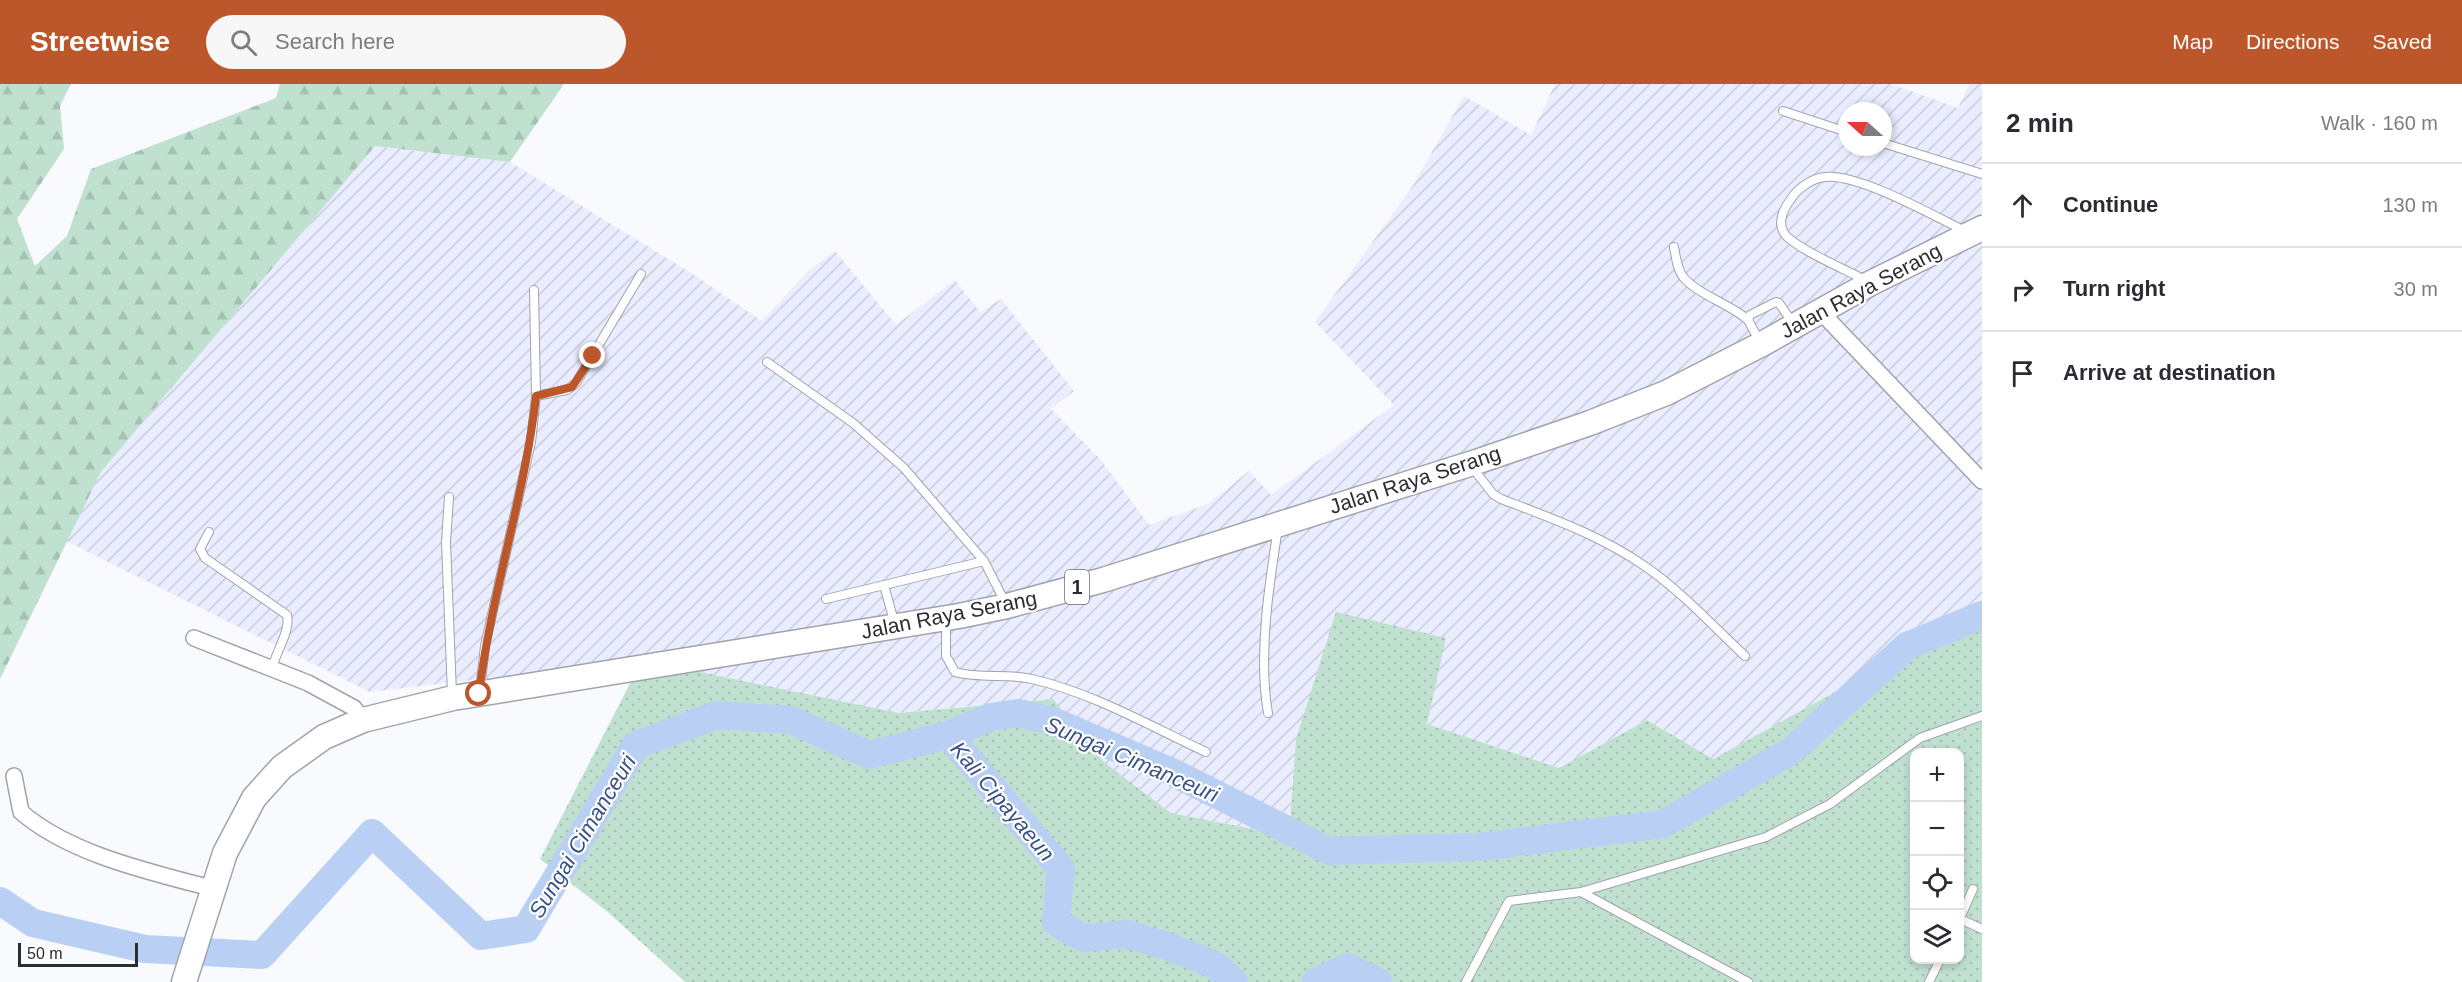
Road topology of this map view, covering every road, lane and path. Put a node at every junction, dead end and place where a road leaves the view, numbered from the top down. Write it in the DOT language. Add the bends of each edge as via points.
graph roads {
  1 [pos="1783,111"];
  2 [pos="1838,129"];
  3 [pos="1892,146"];
  4 [pos="1982,174"];
  5 [pos="1976,230"];
  6 [pos="1674,247"];
  7 [pos="641,274"];
  8 [pos="1871,283"];
  9 [pos="534,290"];
  10 [pos="1821,312"];
  11 [pos="1748,320"];
  12 [pos="1795,326"];
  13 [pos="1762,344"];
  14 [pos="767,362"];
  15 [pos="536,396"];
  16 [pos="1469,464"];
  17 [pos="1982,481"];
  18 [pos="449,497"];
  19 [pos="1279,524"];
  20 [pos="208,532"];
  21 [pos="984,561"];
  22 [pos="884,585"];
  23 [pos="826,599"];
  24 [pos="1007,606"];
  25 [pos="946,618"];
  26 [pos="895,626"];
  27 [pos="194,638"];
  28 [pos="1744,656"];
  29 [pos="272,669"];
  30 [pos="479,694"];
  31 [pos="453,698"];
  32 [pos="1268,713"];
  33 [pos="1982,716"];
  34 [pos="363,720"];
  35 [pos="1206,752"];
  36 [pos="14,776"];
  37 [pos="1973,889"];
  38 [pos="1581,892"];
  39 [pos="211,896"];
  40 [pos="1963,910"];
  41 [pos="1964,921"];
  42 [pos="1982,929"];
  43 [pos="1938,964"];
  44 [pos="184,982"];
  45 [pos="1466,982"];
  46 [pos="1748,982"];
  47 [pos="1929,982"];
  1 -- 2 [label="lane"];
  3 -- 4 [label="lane"];
  5 -- 8 [label="highway, Jalan Raya Serang / 1"];
  5 -- 8 [label="lane" via="1848,179 1824,177 1810,182 1784,209 1781,226 1785,234 1798,245"];
  6 -- 11 [label="lane" via="1684,278"];
  7 -- 15 [label="lane" via="576,383 567,390"];
  8 -- 10 [label="highway, Jalan Raya Serang / 1"];
  9 -- 15 [label="lane"];
  10 -- 12 [label="highway, Jalan Raya Serang / 1"];
  10 -- 17 [label="street"];
  11 -- 12 [label="lane" via="1750,315 1776,302"];
  11 -- 13 [label="lane"];
  12 -- 13 [label="highway, Jalan Raya Serang / 1"];
  13 -- 16 [label="highway, Jalan Raya Serang / 1" via="1666,393"];
  14 -- 21 [label="lane" via="853,423 904,468"];
  15 -- 30 [label="lane" via="531,442 484,646"];
  16 -- 19 [label="highway, Jalan Raya Serang / 1"];
  16 -- 28 [label="lane" via="1501,499 1588,534 1647,567"];
  18 -- 31 [label="lane" via="447,551"];
  19 -- 24 [label="highway, Jalan Raya Serang / 1"];
  19 -- 32 [label="lane" via="1271,571 1263,683"];
  20 -- 29 [label="lane" via="200,549 205,558 287,615 289,622"];
  21 -- 22 [label="lane"];
  21 -- 24 [label="lane"];
  22 -- 23 [label="lane"];
  22 -- 26 [label="lane"];
  24 -- 25 [label="highway, Jalan Raya Serang / 1"];
  25 -- 26 [label="highway, Jalan Raya Serang / 1"];
  25 -- 35 [label="lane" via="946,656 955,672 1029,678 1074,690"];
  26 -- 30 [label="highway, Jalan Raya Serang / 1"];
  27 -- 29 [label="street"];
  29 -- 34 [label="street" via="354,708"];
  30 -- 31 [label="highway, Jalan Raya Serang / 1"];
  31 -- 34 [label="highway, Jalan Raya Serang / 1"];
  33 -- 38 [label="lane" via="1920,738 1830,804 1766,837"];
  34 -- 39 [label="highway, Jalan Raya Serang / 1" via="324,737 282,767 254,798 225,853"];
  36 -- 39 [label="street" via="21,812 48,832"];
  37 -- 40 [label="lane"];
  38 -- 45 [label="lane" via="1509,901"];
  38 -- 46 [label="lane"];
  39 -- 44 [label="highway, Jalan Raya Serang / 1"];
  41 -- 42 [label="lane"];
  43 -- 47 [label="lane"];
}
